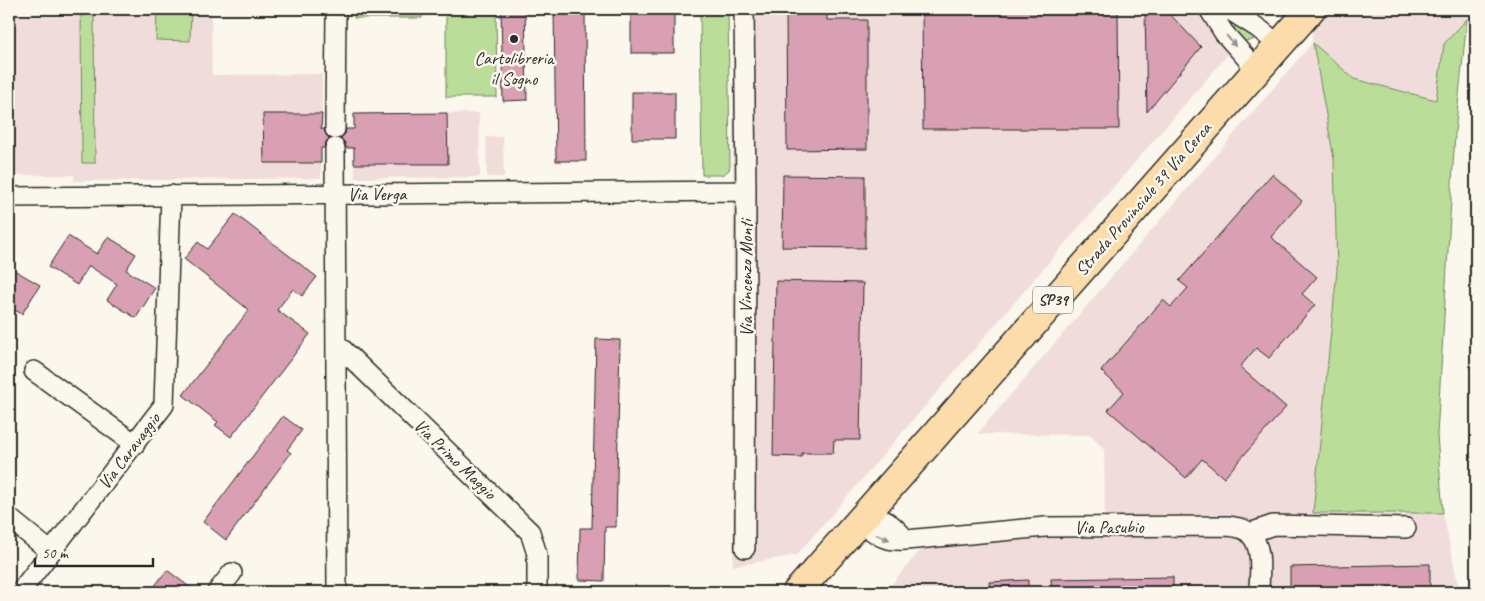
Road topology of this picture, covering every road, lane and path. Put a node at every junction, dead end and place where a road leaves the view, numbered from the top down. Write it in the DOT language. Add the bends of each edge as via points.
graph roads {
  1 [pos="336,9"];
  2 [pos="744,9"];
  3 [pos="1209,9"];
  4 [pos="1228,9"];
  5 [pos="1311,9"];
  6 [pos="1279,45"];
  7 [pos="1257,70"];
  8 [pos="746,191"];
  9 [pos="335,194"];
  10 [pos="9,196"];
  11 [pos="171,196"];
  12 [pos="336,343"];
  13 [pos="34,371"];
  14 [pos="135,444"];
  15 [pos="864,515"];
  16 [pos="9,518"];
  17 [pos="1406,528"];
  18 [pos="1250,533"];
  19 [pos="745,548"];
  20 [pos="51,552"];
  21 [pos="232,573"];
  22 [pos="20,592"];
  23 [pos="217,592"];
  24 [pos="336,592"];
  25 [pos="537,592"];
  26 [pos="797,592"];
  27 [pos="1259,592"];
  1 -- 9 [label="street"];
  2 -- 8 [label="street, Via Vincenzo Monti"];
  3 -- 7 [label="street, one-way" via="1224,33"];
  4 -- 6 [label="street"];
  5 -- 6 [label="main road, Strada Provinciale 39 Via Cerca / SP39"];
  6 -- 7 [label="main road, Strada Provinciale 39 Via Cerca / SP39"];
  7 -- 15 [label="main road, Strada Provinciale 39 Via Cerca / SP39"];
  8 -- 9 [label="street, Via Verga"];
  8 -- 19 [label="street, Via Vincenzo Monti"];
  9 -- 11 [label="street, Via Verga"];
  9 -- 12 [label="street"];
  10 -- 11 [label="street, Via Verga"];
  11 -- 14 [label="street, Via Caravaggio" via="164,406"];
  12 -- 24 [label="street"];
  12 -- 25 [label="street, Via Primo Maggio" via="530,532 537,554"];
  13 -- 14 [label="street"];
  14 -- 20 [label="street, Via Caravaggio"];
  15 -- 18 [label="street, Via Pasubio" via="878,516 896,528 906,540 1045,527 1228,526"];
  15 -- 26 [label="main road, Strada Provinciale 39 Via Cerca / SP39"];
  16 -- 20 [label="street"];
  17 -- 18 [label="street" via="1273,526"];
  18 -- 27 [label="street" via="1259,553"];
  20 -- 22 [label="street, Via Caravaggio"];
  21 -- 23 [label="street"];
}
